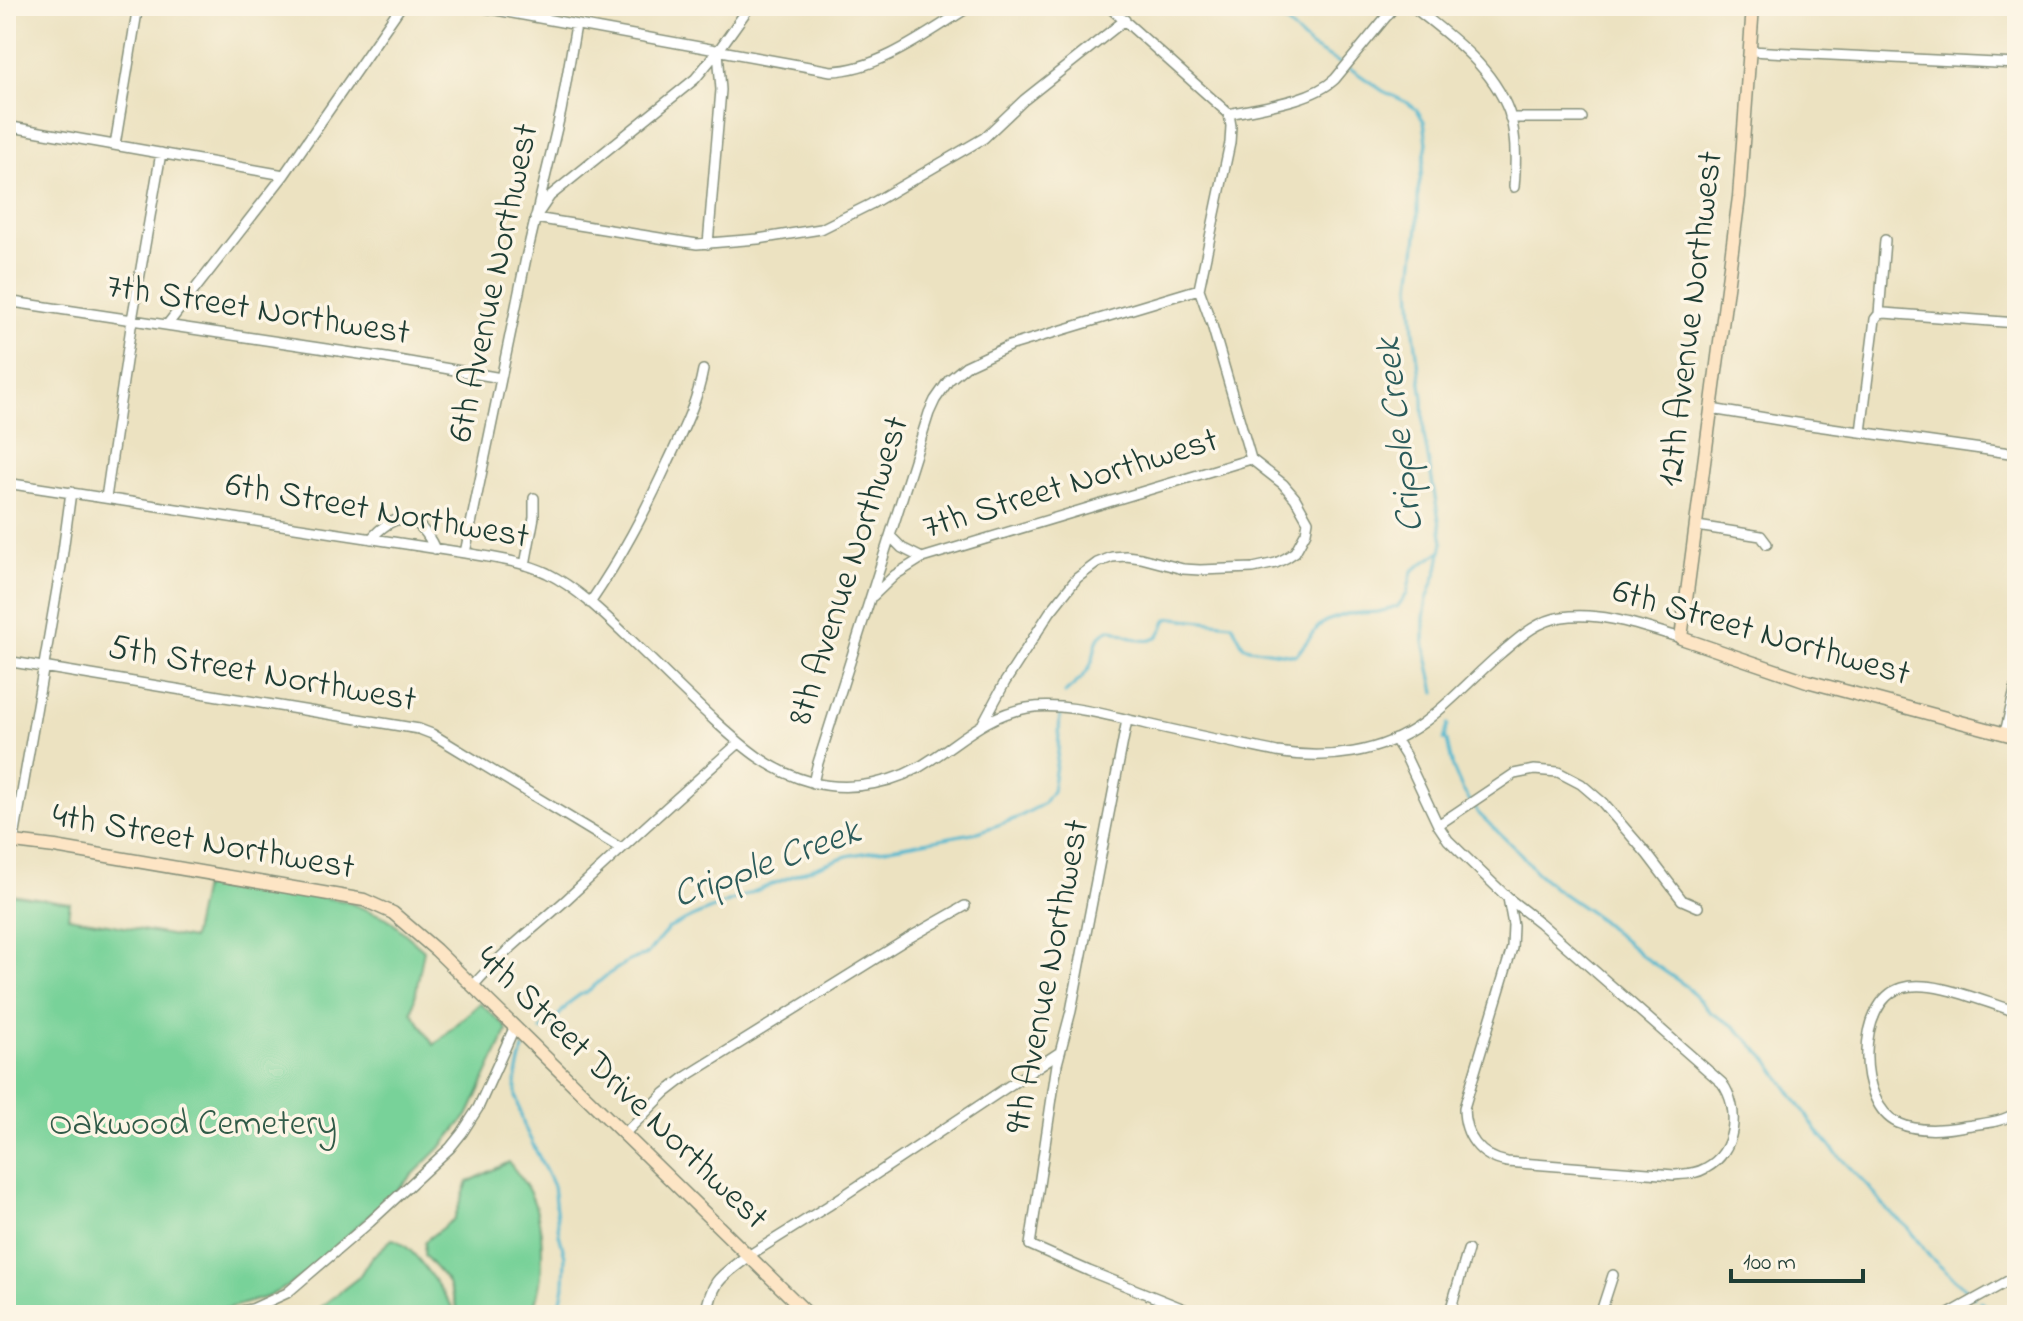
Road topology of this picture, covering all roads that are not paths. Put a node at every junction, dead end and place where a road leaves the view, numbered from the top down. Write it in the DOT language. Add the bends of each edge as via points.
graph roads {
  1 [pos="138,6"];
  2 [pos="401,6"];
  3 [pos="474,6"];
  4 [pos="750,6"];
  5 [pos="971,6"];
  6 [pos="1108,6"];
  7 [pos="1395,6"];
  8 [pos="1412,6"];
  9 [pos="1753,6"];
  10 [pos="1125,20"];
  11 [pos="576,25"];
  12 [pos="718,51"];
  13 [pos="1750,51"];
  14 [pos="2017,64"];
  15 [pos="1229,114"];
  16 [pos="1510,118"];
  17 [pos="1582,118"];
  18 [pos="6,126"];
  19 [pos="115,145"];
  20 [pos="161,153"];
  21 [pos="284,175"];
  22 [pos="1514,187"];
  23 [pos="535,218"];
  24 [pos="1885,240"];
  25 [pos="708,244"];
  26 [pos="1199,289"];
  27 [pos="6,301"];
  28 [pos="1879,314"];
  29 [pos="132,320"];
  30 [pos="2017,323"];
  31 [pos="167,325"];
  32 [pos="703,370"];
  33 [pos="501,378"];
  34 [pos="1711,409"];
  35 [pos="1861,432"];
  36 [pos="2017,454"];
  37 [pos="1251,459"];
  38 [pos="6,483"];
  39 [pos="71,492"];
  40 [pos="106,498"];
  41 [pos="534,498"];
  42 [pos="1697,526"];
  43 [pos="890,536"];
  44 [pos="371,539"];
  45 [pos="1767,544"];
  46 [pos="435,549"];
  47 [pos="465,553"];
  48 [pos="922,558"];
  49 [pos="525,565"];
  50 [pos="871,598"];
  51 [pos="590,603"];
  52 [pos="1681,638"];
  53 [pos="6,661"];
  54 [pos="43,667"];
  55 [pos="2017,681"];
  56 [pos="1127,720"];
  57 [pos="983,723"];
  58 [pos="2011,735"];
  59 [pos="1395,739"];
  60 [pos="739,743"];
  61 [pos="813,783"];
  62 [pos="1438,825"];
  63 [pos="10,841"];
  64 [pos="620,848"];
  65 [pos="6,869"];
  66 [pos="1508,898"];
  67 [pos="965,906"];
  68 [pos="1698,907"];
  69 [pos="388,910"];
  70 [pos="473,986"];
  71 [pos="2017,1014"];
  72 [pos="515,1026"];
  73 [pos="1060,1052"];
  74 [pos="2017,1112"];
  75 [pos="624,1134"];
  76 [pos="1468,1250"];
  77 [pos="748,1256"];
  78 [pos="1613,1275"];
  79 [pos="2017,1276"];
  80 [pos="221,1315"];
  81 [pos="706,1315"];
  82 [pos="809,1315"];
  83 [pos="1199,1315"];
  84 [pos="1449,1315"];
  85 [pos="1600,1315"];
  86 [pos="1947,1315"];
  1 -- 19 [label="street"];
  2 -- 21 [label="street"];
  3 -- 11 [label="street"];
  4 -- 12 [label="street"];
  5 -- 12 [label="street" via="895,52 842,71"];
  6 -- 10 [label="street"];
  7 -- 15 [label="street" via="1323,89"];
  8 -- 16 [label="street" via="1475,59"];
  9 -- 13 [label="main road, 12th Avenue Northwest"];
  10 -- 15 [label="street"];
  10 -- 25 [label="street" via="984,138 852,214 815,231"];
  11 -- 12 [label="street"];
  11 -- 23 [label="street, 6th Avenue Northwest"];
  12 -- 23 [label="street" via="695,79 550,196"];
  12 -- 25 [label="street" via="721,90"];
  13 -- 14 [label="street"];
  13 -- 34 [label="main road, 12th Avenue Northwest" via="1739,197"];
  15 -- 26 [label="street" via="1230,143"];
  16 -- 17 [label="street"];
  16 -- 22 [label="street"];
  18 -- 19 [label="street"];
  19 -- 20 [label="street"];
  20 -- 21 [label="street"];
  20 -- 29 [label="street"];
  21 -- 31 [label="street"];
  23 -- 25 [label="street"];
  23 -- 33 [label="street, 6th Avenue Northwest"];
  24 -- 28 [label="street"];
  26 -- 37 [label="street"];
  26 -- 43 [label="street, 8th Avenue Northwest" via="1009,346 966,366 949,380 929,413"];
  27 -- 29 [label="street, 7th Street Northwest"];
  28 -- 30 [label="street"];
  28 -- 35 [label="street"];
  29 -- 31 [label="street, 7th Street Northwest"];
  29 -- 40 [label="street"];
  31 -- 33 [label="street, 7th Street Northwest"];
  32 -- 51 [label="street" via="693,409 642,518"];
  33 -- 47 [label="street, 6th Avenue Northwest"];
  34 -- 35 [label="street"];
  34 -- 42 [label="main road, 12th Avenue Northwest"];
  35 -- 36 [label="street"];
  37 -- 48 [label="street, 7th Street Northwest"];
  37 -- 57 [label="street" via="1283,484 1308,521 1295,552 1276,563 1235,570 1183,569 1126,556 1086,570 1050,612"];
  38 -- 39 [label="street, 6th Street Northwest"];
  39 -- 40 [label="street, 6th Street Northwest"];
  39 -- 54 [label="street"];
  40 -- 44 [label="street, 6th Street Northwest"];
  41 -- 49 [label="street"];
  42 -- 45 [label="street" via="1761,536"];
  42 -- 52 [label="main road, 12th Avenue Northwest"];
  43 -- 48 [label="street"];
  43 -- 50 [label="street, 8th Avenue Northwest"];
  44 -- 46 [label="street, 6th Street Northwest"];
  44 -- 46 [label="street" via="396,519 411,521 428,533"];
  46 -- 47 [label="street, 6th Street Northwest"];
  47 -- 49 [label="street, 6th Street Northwest"];
  48 -- 50 [label="street, 7th Street Northwest"];
  49 -- 51 [label="street, 6th Street Northwest" via="562,581"];
  50 -- 61 [label="street, 8th Avenue Northwest"];
  51 -- 60 [label="street, 6th Street Northwest"];
  52 -- 58 [label="main road, 6th Street Northwest" via="1807,681"];
  52 -- 59 [label="street, 6th Street Northwest" via="1597,617 1548,621 1529,629 1425,722"];
  53 -- 54 [label="street, 5th Street Northwest"];
  54 -- 63 [label="street"];
  54 -- 64 [label="street, 5th Street Northwest" via="419,729"];
  55 -- 58 [label="street"];
  56 -- 57 [label="street, 6th Street Northwest" via="1041,707"];
  56 -- 59 [label="street, 6th Street Northwest" via="1300,755 1345,753"];
  56 -- 73 [label="street, 9th Avenue Northwest"];
  57 -- 61 [label="street, 6th Street Northwest" via="929,762 895,778 857,786"];
  59 -- 62 [label="street"];
  60 -- 61 [label="street, 6th Street Northwest" via="774,768"];
  60 -- 64 [label="street"];
  62 -- 66 [label="street"];
  62 -- 68 [label="street" via="1514,774 1558,772 1602,802 1682,900"];
  63 -- 65 [label="street"];
  63 -- 69 [label="main road, 4th Street Northwest" via="364,900"];
  64 -- 70 [label="street"];
  66 -- 66 [label="street" via="1722,1083 1731,1100 1732,1131 1723,1152 1709,1166 1674,1175 1507,1162 1475,1144 1464,1108 1512,948"];
  67 -- 75 [label="street" via="687,1076"];
  69 -- 70 [label="main road, 4th Street Drive Northwest"];
  70 -- 72 [label="main road, 4th Street Drive Northwest"];
  71 -- 74 [label="street" via="1936,988 1899,989 1887,997 1871,1024 1868,1070 1874,1097 1886,1115 1913,1128 1958,1128 2003,1120"];
  72 -- 75 [label="main road, 4th Street Drive Northwest"];
  72 -- 80 [label="street" via="473,1117 450,1148 287,1293 252,1309"];
  73 -- 77 [label="street"];
  73 -- 83 [label="street, 9th Avenue Northwest" via="1030,1245"];
  75 -- 77 [label="main road, 4th Street Drive Northwest"];
  76 -- 84 [label="street"];
  77 -- 81 [label="street" via="718,1279"];
  77 -- 82 [label="main road, 4th Street Drive Northwest"];
  78 -- 85 [label="street"];
  79 -- 86 [label="street"];
}
